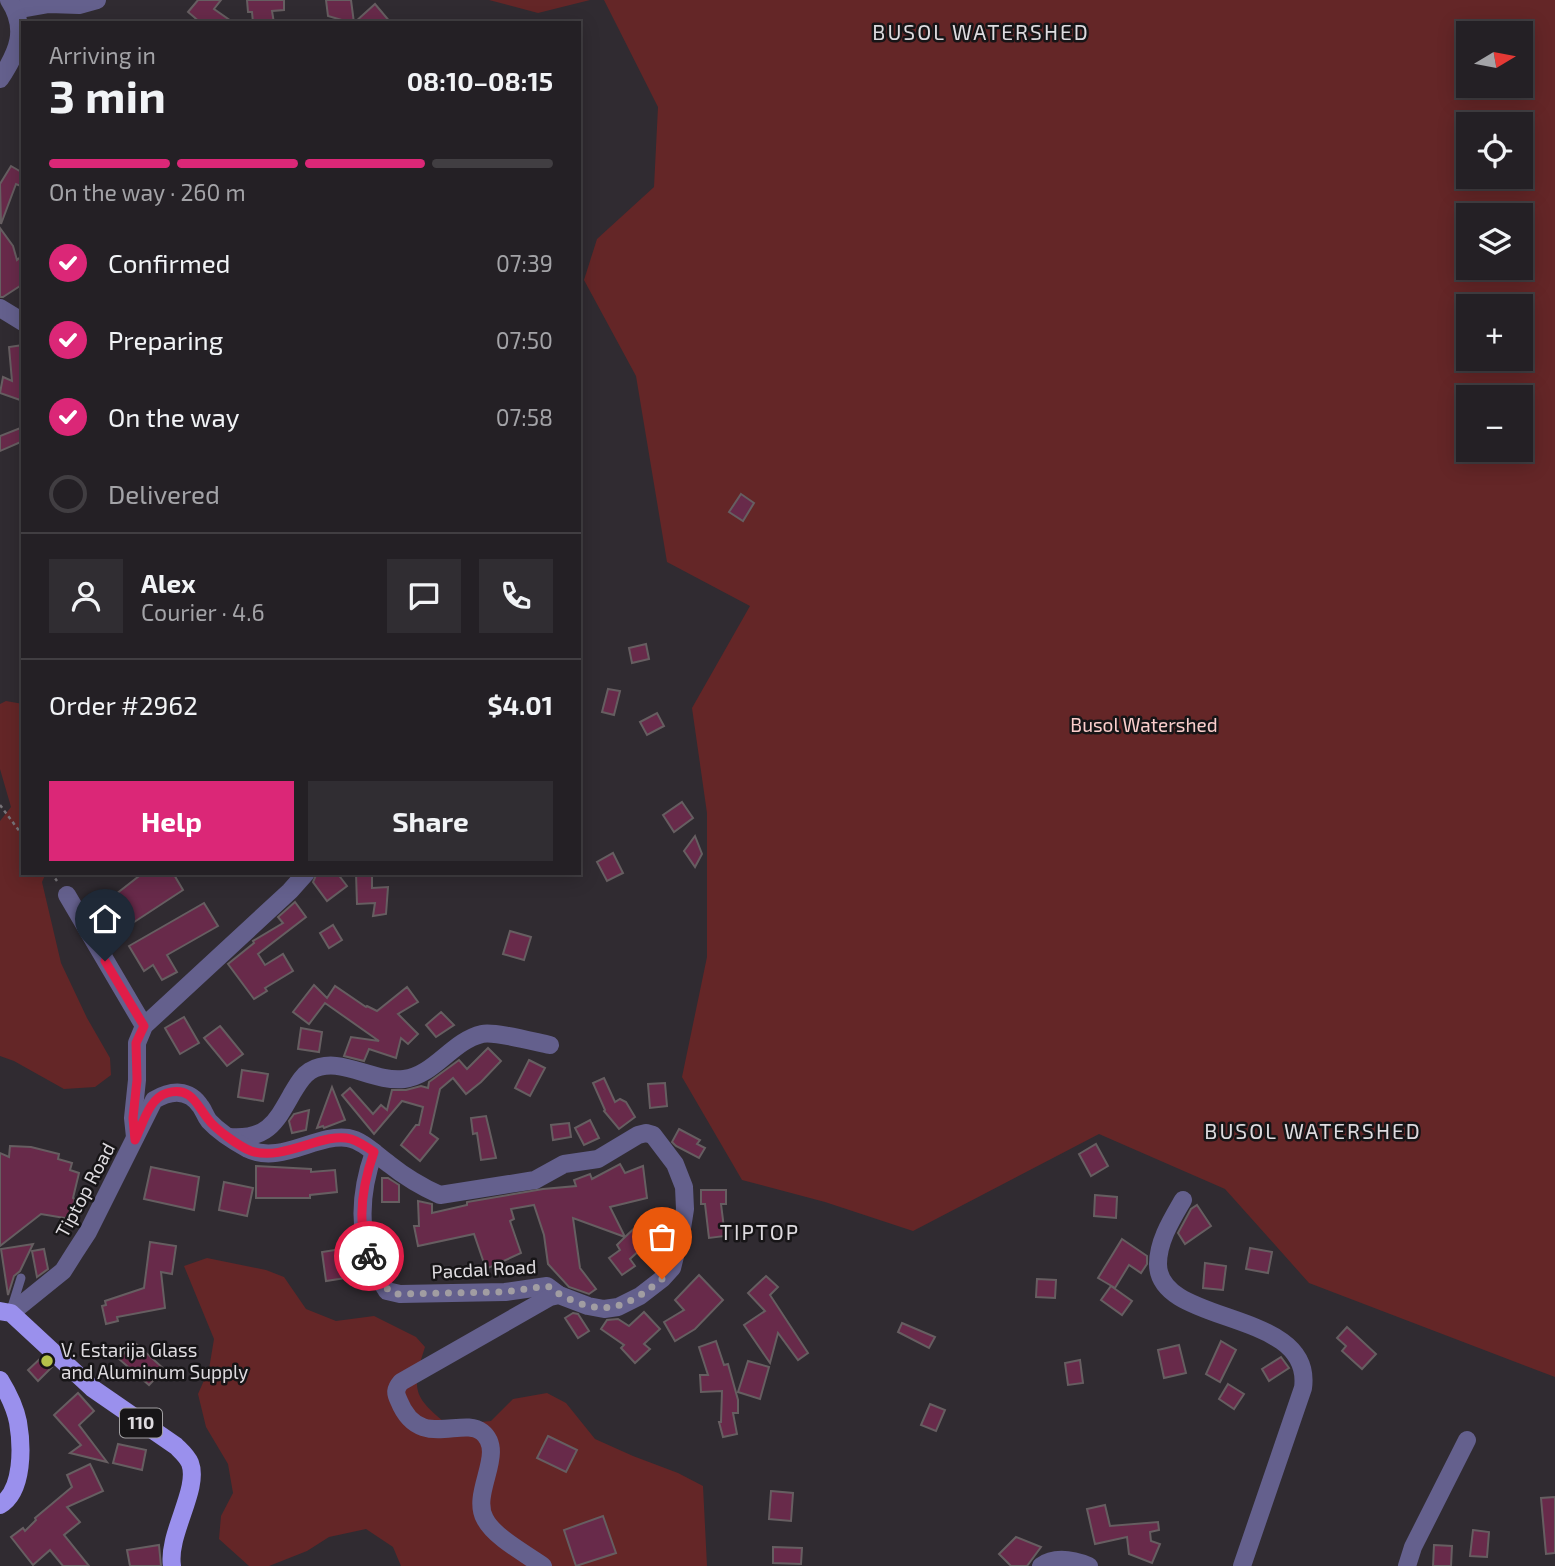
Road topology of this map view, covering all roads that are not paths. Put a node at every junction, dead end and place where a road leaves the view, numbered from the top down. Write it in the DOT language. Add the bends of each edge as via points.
graph roads {
  1 [pos="97,0"];
  2 [pos="12,5"];
  3 [pos="0,79"];
  4 [pos="0,308"];
  5 [pos="21,321"];
  6 [pos="304,875"];
  7 [pos="67,895"];
  8 [pos="144,1026"];
  9 [pos="550,1045"];
  10 [pos="229,1137"];
  11 [pos="135,1140"];
  12 [pos="374,1152"];
  13 [pos="1182,1199"];
  14 [pos="22,1278"];
  15 [pos="559,1295"];
  16 [pos="7,1312"];
  17 [pos="0,1380"];
  18 [pos="1467,1440"];
  19 [pos="0,1505"];
  20 [pos="172,1566"];
  21 [pos="543,1566"];
  22 [pos="1041,1566"];
  23 [pos="1089,1566"];
  24 [pos="1242,1566"];
  25 [pos="1407,1566"];
  1 -- 2 [label="street" via="79,5"];
  2 -- 3 [label="street" via="20,37"];
  4 -- 5 [label="street"];
  6 -- 8 [label="street"];
  7 -- 8 [label="street"];
  8 -- 11 [label="street" via="136,1043"];
  9 -- 10 [label="street" via="485,1033 472,1037 422,1074 404,1079 381,1079 335,1065 322,1066 303,1077 273,1126 261,1134"];
  10 -- 11 [label="street, Tiptop Road" via="188,1094 168,1092 154,1100"];
  10 -- 12 [label="street, Tiptop Road" via="251,1151 270,1153 335,1138 349,1139"];
  11 -- 16 [label="street, Tiptop Road" via="88,1233 63,1271"];
  12 -- 15 [label="street, Pacdal Road" via="365,1177 361,1219 371,1263 387,1291 505,1292 547,1286"];
  12 -- 15 [label="street, Tiptop Road" via="440,1195 535,1180 564,1164 598,1159 638,1135 653,1135 675,1164 684,1187 685,1209 671,1268 640,1296 618,1307 589,1306"];
  13 -- 24 [label="street" via="1159,1252 1157,1264 1163,1283 1187,1301 1285,1344 1297,1354 1305,1376"];
  14 -- 16 [label="lane"];
  15 -- 21 [label="street" via="401,1382 396,1393 401,1406 422,1427 474,1429 485,1435 492,1452 482,1495 484,1518 492,1530"];
  16 -- 20 [label="main road, 110" via="92,1388 185,1455 191,1465 191,1481 173,1543"];
  17 -- 19 [label="main road" via="15,1411 19,1438 13,1492"];
  18 -- 25 [label="street"];
  22 -- 23 [label="street" via="1061,1560"];
}
